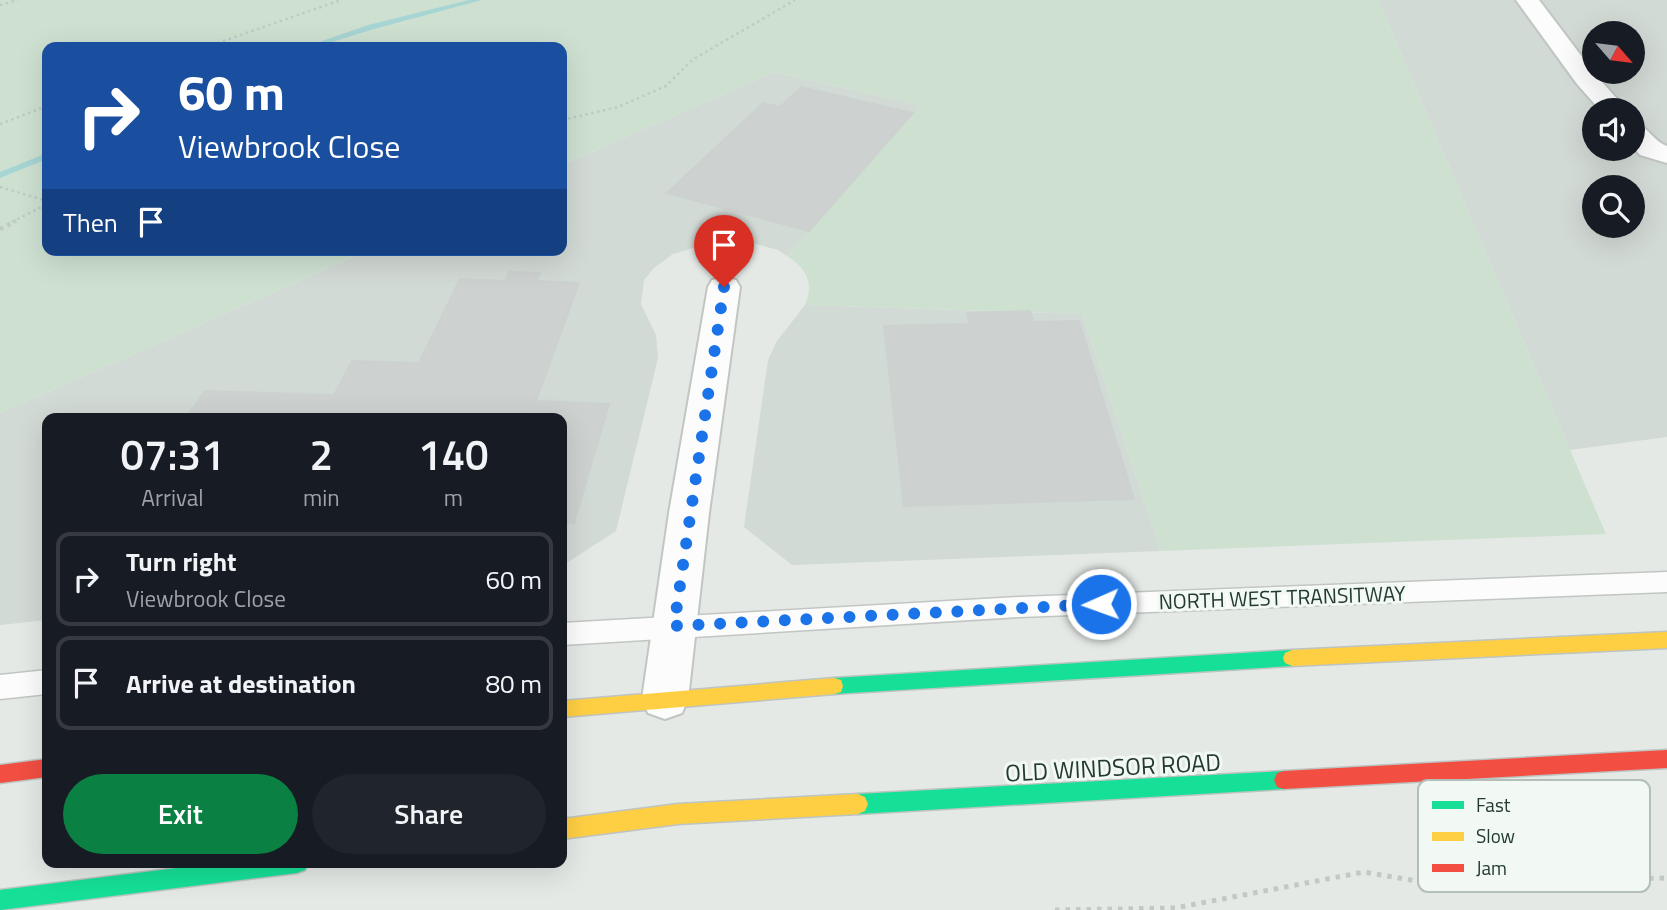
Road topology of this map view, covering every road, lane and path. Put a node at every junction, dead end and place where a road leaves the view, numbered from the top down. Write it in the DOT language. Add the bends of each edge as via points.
graph roads {
  1 [pos="18,0"];
  2 [pos="341,0"];
  3 [pos="795,0"];
  4 [pos="1527,0"];
  5 [pos="0,5"];
  6 [pos="220,42"];
  7 [pos="1604,98"];
  8 [pos="42,108"];
  9 [pos="567,119"];
  10 [pos="0,124"];
  11 [pos="1645,143"];
  12 [pos="1667,155"];
  13 [pos="0,187"];
  14 [pos="42,200"];
  15 [pos="42,205"];
  16 [pos="0,229"];
  17 [pos="724,287"];
  18 [pos="1667,582"];
  19 [pos="674,626"];
  20 [pos="567,634"];
  21 [pos="1667,640"];
  22 [pos="42,683"];
  23 [pos="0,687"];
  24 [pos="665,699"];
  25 [pos="567,709"];
  26 [pos="1667,759"];
  27 [pos="42,769"];
  28 [pos="0,774"];
  29 [pos="567,828"];
  30 [pos="259,868"];
  31 [pos="1418,881"];
  32 [pos="0,901"];
  33 [pos="1055,910"];
  1 -- 5 [label="path"];
  2 -- 6 [label="path"];
  3 -- 9 [label="path" via="692,60 666,86 618,107"];
  4 -- 7 [label="street"];
  8 -- 10 [label="path"];
  11 -- 12 [label="street"];
  13 -- 14 [label="path"];
  15 -- 16 [label="path"];
  17 -- 19 [label="street"];
  18 -- 19 [label="lane, NORTH WEST TRANSITWAY" via="1020,607"];
  19 -- 20 [label="lane, NORTH WEST TRANSITWAY"];
  19 -- 24 [label="street"];
  21 -- 24 [label="highway" via="1235,660"];
  22 -- 23 [label="lane"];
  24 -- 25 [label="highway"];
  26 -- 29 [label="highway, OLD WINDSOR ROAD" via="678,814"];
  27 -- 28 [label="highway"];
  30 -- 32 [label="highway"];
  31 -- 33 [label="path" via="1364,872 1175,908"];
}
